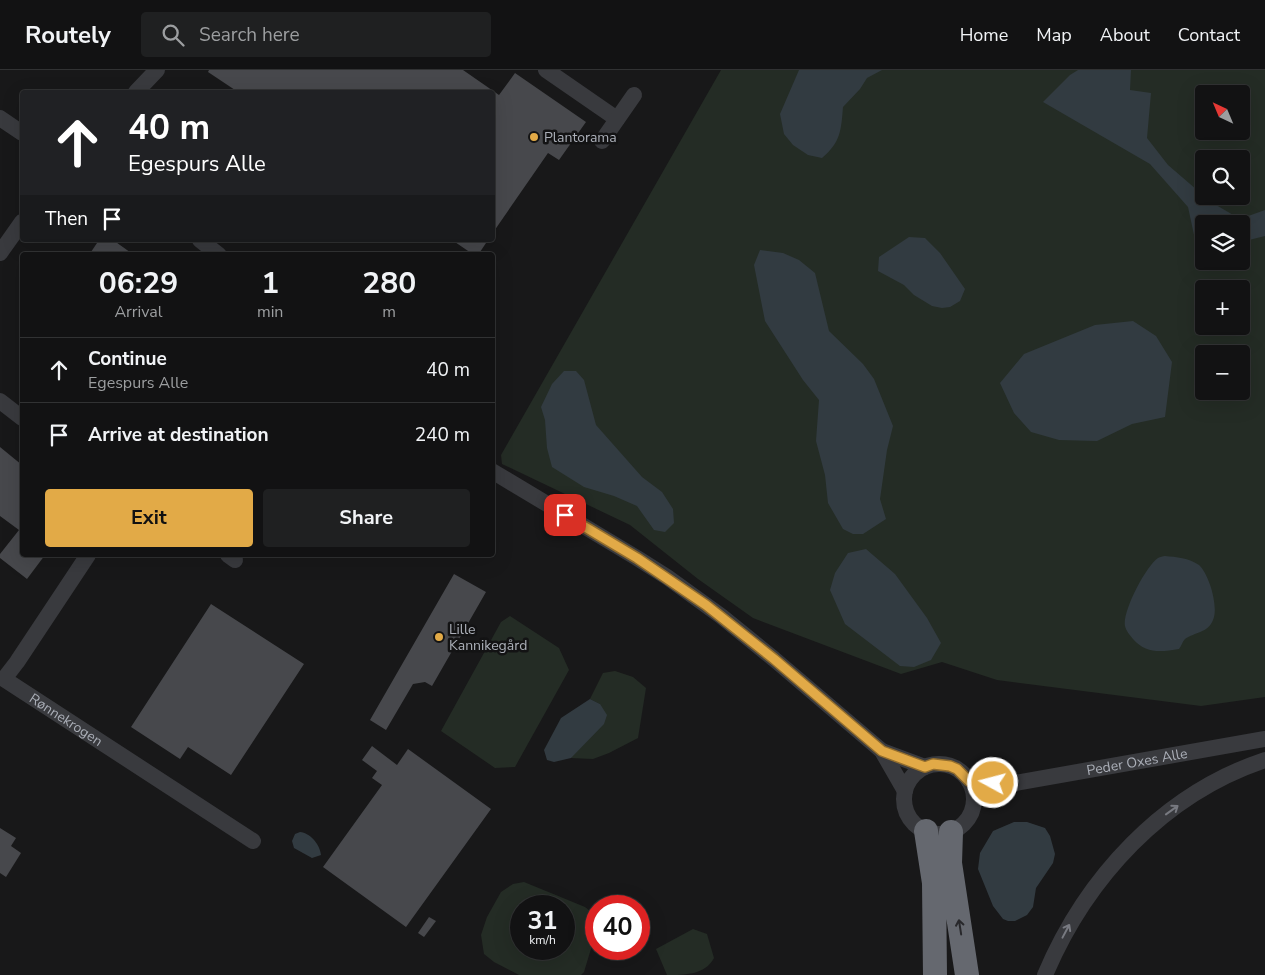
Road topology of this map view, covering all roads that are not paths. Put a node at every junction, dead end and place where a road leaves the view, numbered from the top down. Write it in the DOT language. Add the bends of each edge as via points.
graph roads {
  1 [pos="156,70"];
  2 [pos="546,70"];
  3 [pos="138,90"];
  4 [pos="148,90"];
  5 [pos="634,95"];
  6 [pos="0,112"];
  7 [pos="0,118"];
  8 [pos="617,119"];
  9 [pos="20,121"];
  10 [pos="20,132"];
  11 [pos="602,141"];
  12 [pos="20,225"];
  13 [pos="20,234"];
  14 [pos="203,242"];
  15 [pos="2,251"];
  16 [pos="215,252"];
  17 [pos="0,401"];
  18 [pos="20,416"];
  19 [pos="495,473"];
  20 [pos="87,557"];
  21 [pos="1265,739"];
  22 [pos="882,751"];
  23 [pos="1265,760"];
  24 [pos="925,767"];
  25 [pos="969,781"];
  26 [pos="1009,784"];
  27 [pos="905,791"];
  28 [pos="974,801"];
  29 [pos="926,832"];
  30 [pos="951,832"];
  31 [pos="253,842"];
  32 [pos="935,975"];
  33 [pos="967,975"];
  34 [pos="1045,975"];
  1 -- 3 [label="street"];
  1 -- 4 [label="street"];
  2 -- 8 [label="street"];
  5 -- 8 [label="street"];
  6 -- 9 [label="street"];
  7 -- 10 [label="street"];
  8 -- 11 [label="street"];
  12 -- 15 [label="street"];
  13 -- 15 [label="street"];
  14 -- 16 [label="street"];
  17 -- 18 [label="street"];
  19 -- 22 [label="street" via="637,558 690,594 774,659"];
  20 -- 31 [label="street, Rønnekrogen" via="4,679"];
  21 -- 26 [label="street, Peder Oxes Alle"];
  22 -- 24 [label="street"];
  22 -- 27 [label="street"];
  34 -- 23 [label="street, one-way" via="1085,899 1144,832 1196,792"];
  24 -- 25 [label="street" via="933,764 950,766"];
  24 -- 27 [label="street" via="912,777"];
  25 -- 26 [label="street, Peder Oxes Alle"];
  25 -- 28 [label="street"];
  26 -- 28 [label="street, Peder Oxes Alle"];
  27 -- 29 [label="street" via="904,804 908,815"];
  28 -- 30 [label="street" via="967,820"];
  29 -- 30 [label="street"];
  29 -- 32 [label="highway" via="934,883"];
  33 -- 30 [label="highway, one-way" via="950,862"];
}
